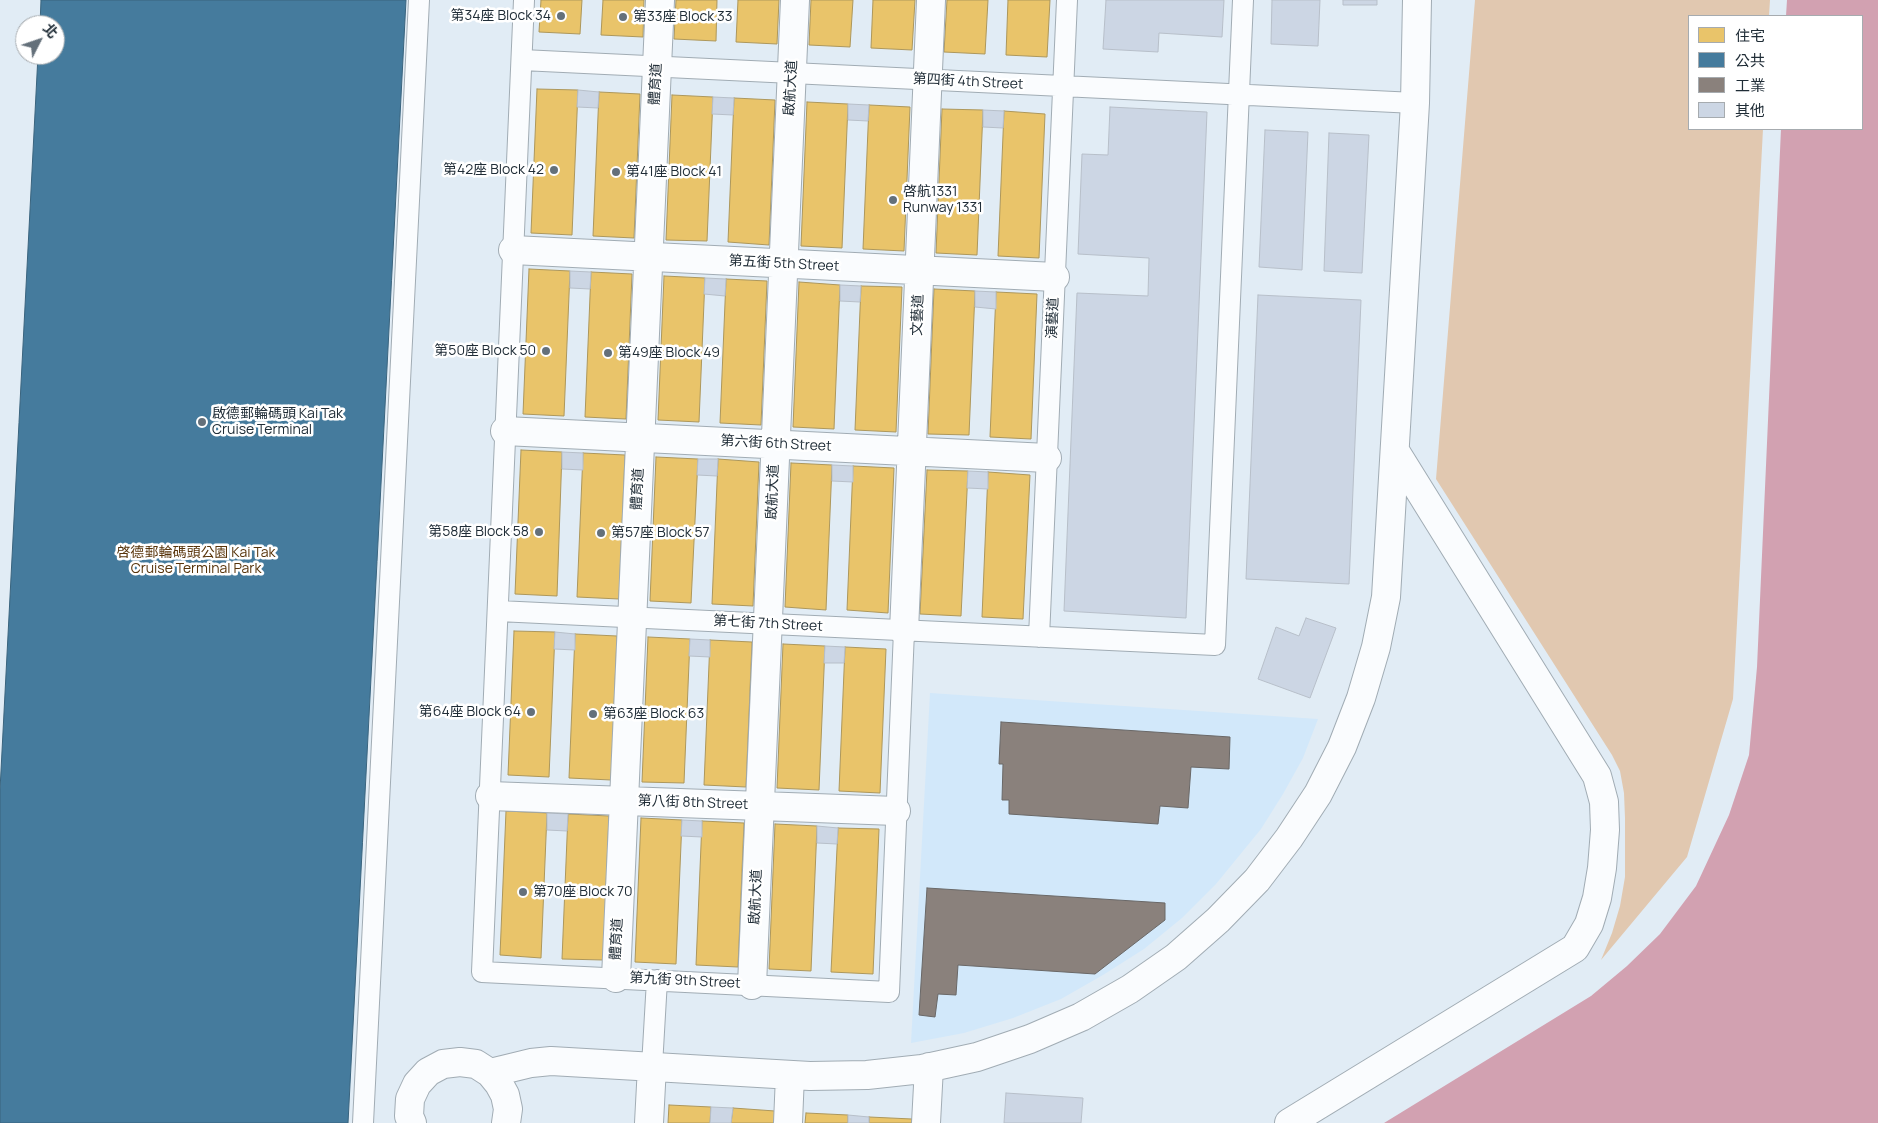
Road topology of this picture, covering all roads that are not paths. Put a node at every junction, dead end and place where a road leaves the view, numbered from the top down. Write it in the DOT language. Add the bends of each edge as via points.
graph roads {
  1 [pos="420,0"];
  2 [pos="524,0"];
  3 [pos="660,0"];
  4 [pos="795,0"];
  5 [pos="930,0"];
  6 [pos="1067,0"];
  7 [pos="1243,0"];
  8 [pos="1417,0"];
  9 [pos="522,60"];
  10 [pos="657,66"];
  11 [pos="792,73"];
  12 [pos="927,80"];
  13 [pos="1063,86"];
  14 [pos="1239,95"];
  15 [pos="1415,103"];
  16 [pos="513,250"];
  17 [pos="648,257"];
  18 [pos="783,264"];
  19 [pos="920,270"];
  20 [pos="1055,277"];
  21 [pos="505,431"];
  22 [pos="640,438"];
  23 [pos="775,444"];
  24 [pos="912,451"];
  25 [pos="1395,452"];
  26 [pos="1047,458"];
  27 [pos="498,611"];
  28 [pos="632,618"];
  29 [pos="768,624"];
  30 [pos="904,631"];
  31 [pos="1039,637"];
  32 [pos="490,796"];
  33 [pos="624,801"];
  34 [pos="760,806"];
  35 [pos="896,810"];
  36 [pos="616,978"];
  37 [pos="657,980"];
  38 [pos="752,985"];
  39 [pos="652,1066"];
  40 [pos="929,1067"];
  41 [pos="490,1073"];
  42 [pos="790,1075"];
  43 [pos="363,1123"];
  44 [pos="412,1123"];
  45 [pos="506,1123"];
  46 [pos="649,1123"];
  47 [pos="788,1123"];
  48 [pos="926,1123"];
  49 [pos="1289,1123"];
  1 -- 43 [label="lane"];
  2 -- 9 [label="lane"];
  3 -- 10 [label="street, 體育道"];
  4 -- 11 [label="street, 啟航大道"];
  5 -- 12 [label="street, 文藝道"];
  6 -- 13 [label="lane, 演藝道"];
  7 -- 14 [label="lane"];
  8 -- 15 [label="street"];
  9 -- 10 [label="lane, 第四街 4th Street"];
  9 -- 16 [label="lane"];
  10 -- 11 [label="lane, 第四街 4th Street"];
  10 -- 17 [label="street, 體育道"];
  11 -- 12 [label="lane, 第四街 4th Street"];
  11 -- 18 [label="street, 啟航大道"];
  12 -- 13 [label="lane, 第四街 4th Street"];
  12 -- 19 [label="street, 文藝道"];
  13 -- 14 [label="lane, 第四街 4th Street"];
  13 -- 20 [label="lane, 演藝道"];
  14 -- 15 [label="lane, 第四街 4th Street"];
  14 -- 31 [label="lane, 第七街 7th Street" via="1216,646"];
  15 -- 25 [label="street"];
  16 -- 17 [label="street, 第五街 5th Street"];
  16 -- 21 [label="lane"];
  17 -- 18 [label="street, 第五街 5th Street"];
  17 -- 22 [label="street, 體育道"];
  18 -- 19 [label="street, 第五街 5th Street"];
  18 -- 23 [label="street, 啟航大道"];
  19 -- 20 [label="street, 第五街 5th Street"];
  19 -- 24 [label="street, 文藝道"];
  20 -- 26 [label="lane, 演藝道"];
  21 -- 22 [label="street, 第六街 6th Street"];
  21 -- 27 [label="lane"];
  22 -- 23 [label="street, 第六街 6th Street"];
  22 -- 28 [label="street, 體育道"];
  23 -- 24 [label="street, 第六街 6th Street"];
  23 -- 29 [label="street, 啟航大道"];
  24 -- 26 [label="street, 第六街 6th Street"];
  24 -- 30 [label="street, 文藝道"];
  25 -- 40 [label="street" via="1386,596 1376,647 1342,747 1318,794 1289,838 1257,880 1218,920 1176,957 1130,989 1030,1039 977,1057"];
  25 -- 49 [label="street" via="1598,776 1604,802 1602,868 1589,924 1575,948"];
  26 -- 31 [label="lane, 演藝道"];
  27 -- 28 [label="lane, 第七街 7th Street"];
  27 -- 32 [label="lane"];
  28 -- 29 [label="lane, 第七街 7th Street"];
  28 -- 33 [label="street, 體育道"];
  29 -- 30 [label="lane, 第七街 7th Street"];
  29 -- 34 [label="street, 啟航大道"];
  30 -- 31 [label="lane, 第七街 7th Street"];
  30 -- 35 [label="lane"];
  32 -- 33 [label="street, 第八街 8th Street"];
  32 -- 36 [label="lane, 第九街 9th Street" via="482,972"];
  33 -- 34 [label="street, 第八街 8th Street"];
  33 -- 36 [label="street, 體育道"];
  34 -- 35 [label="street, 第八街 8th Street"];
  34 -- 38 [label="street, 啟航大道"];
  35 -- 38 [label="lane, 第九街 9th Street" via="889,992"];
  36 -- 37 [label="lane, 第九街 9th Street"];
  37 -- 38 [label="lane, 第九街 9th Street"];
  37 -- 39 [label="lane"];
  39 -- 41 [label="street" via="551,1061"];
  39 -- 42 [label="street"];
  39 -- 46 [label="street"];
  40 -- 42 [label="street" via="867,1075"];
  40 -- 48 [label="street"];
  41 -- 44 [label="street" via="476,1064 460,1062 443,1064 428,1072 410,1099"];
  41 -- 45 [label="street" via="505,1096 508,1109"];
  42 -- 47 [label="street"];
}
